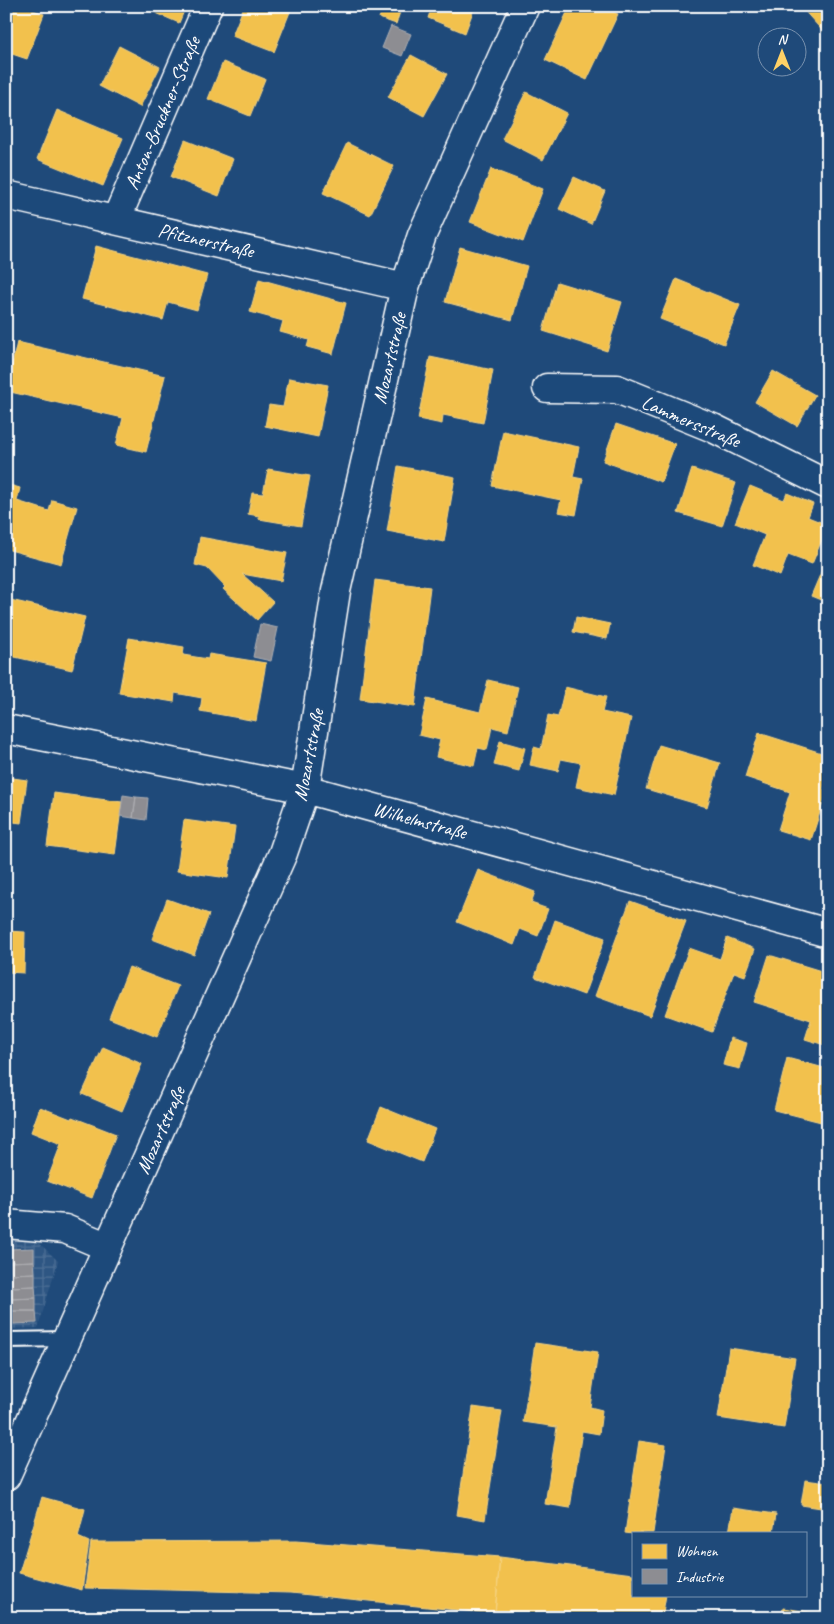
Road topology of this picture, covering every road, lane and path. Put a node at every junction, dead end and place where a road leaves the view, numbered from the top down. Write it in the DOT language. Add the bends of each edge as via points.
graph roads {
  1 [pos="208,6"];
  2 [pos="525,6"];
  3 [pos="6,195"];
  4 [pos="116,220"];
  5 [pos="405,287"];
  6 [pos="547,388"];
  7 [pos="828,485"];
  8 [pos="6,729"];
  9 [pos="305,789"];
  10 [pos="828,933"];
  11 [pos="6,1224"];
  12 [pos="108,1248"];
  13 [pos="67,1339"];
  14 [pos="6,1340"];
  15 [pos="6,1476"];
  1 -- 4 [label="street, Anton-Bruckner-Straße"];
  2 -- 5 [label="street, Mozartstraße" via="422,235"];
  3 -- 4 [label="street, Pfitznerstraße"];
  4 -- 5 [label="street, Pfitznerstraße"];
  5 -- 9 [label="street, Mozartstraße" via="336,591"];
  6 -- 7 [label="street, Lammersstraße" via="616,390 713,428"];
  8 -- 9 [label="street, Wilhelmstraße"];
  9 -- 10 [label="street, Wilhelmstraße"];
  9 -- 12 [label="street, Mozartstraße" via="283,853"];
  11 -- 12 [label="street" via="65,1229"];
  12 -- 13 [label="street, Mozartstraße"];
  13 -- 14 [label="lane"];
  13 -- 15 [label="street, Mozartstraße"];
}
